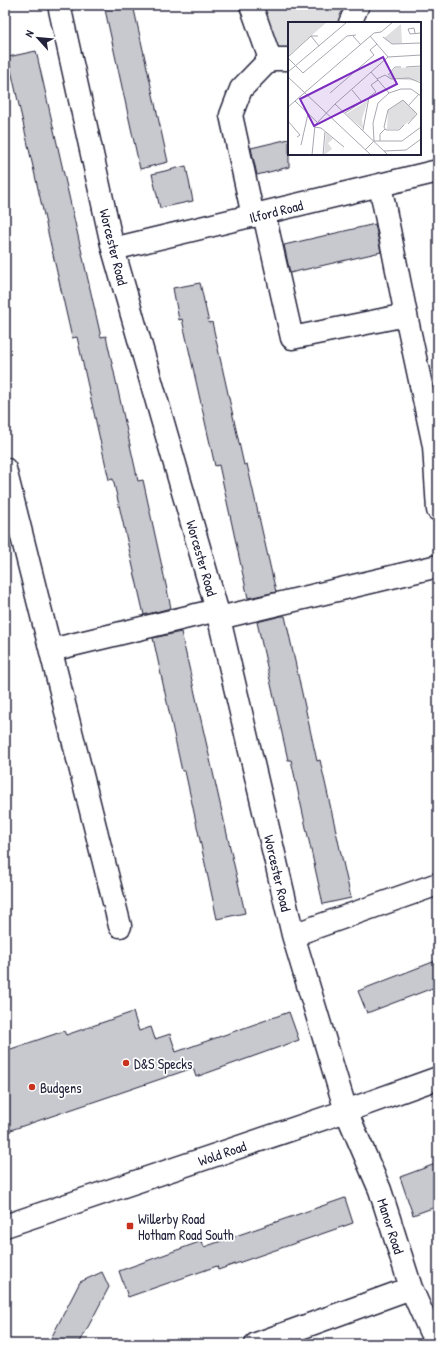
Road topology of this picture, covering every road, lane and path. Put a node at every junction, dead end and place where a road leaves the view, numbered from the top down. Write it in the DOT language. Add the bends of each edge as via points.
graph roads {
  1 [pos="59,5"];
  2 [pos="251,5"];
  3 [pos="358,5"];
  4 [pos="350,22"];
  5 [pos="280,59"];
  6 [pos="438,171"];
  7 [pos="380,185"];
  8 [pos="258,215"];
  9 [pos="113,250"];
  10 [pos="406,315"];
  11 [pos="436,448"];
  12 [pos="5,469"];
  13 [pos="438,510"];
  14 [pos="438,566"];
  15 [pos="218,614"];
  16 [pos="51,650"];
  17 [pos="438,884"];
  18 [pos="120,926"];
  19 [pos="293,935"];
  20 [pos="438,1078"];
  21 [pos="346,1111"];
  22 [pos="5,1226"];
  23 [pos="411,1288"];
  24 [pos="438,1339"];
  25 [pos="256,1344"];
  1 -- 9 [label="street, Worcester Road"];
  2 -- 5 [label="street"];
  3 -- 4 [label="street"];
  5 -- 8 [label="street" via="241,89 231,115"];
  6 -- 7 [label="street, Ilford Road"];
  7 -- 8 [label="street, Ilford Road"];
  7 -- 10 [label="street"];
  8 -- 9 [label="street, Ilford Road"];
  8 -- 10 [label="street" via="292,338"];
  9 -- 15 [label="street, Worcester Road"];
  10 -- 11 [label="street"];
  11 -- 13 [label="street"];
  12 -- 16 [label="street"];
  14 -- 15 [label="street"];
  15 -- 16 [label="street"];
  15 -- 19 [label="street, Worcester Road"];
  16 -- 18 [label="street"];
  17 -- 19 [label="street"];
  19 -- 21 [label="street, Worcester Road"];
  20 -- 21 [label="street, Wold Road"];
  21 -- 22 [label="street, Wold Road"];
  21 -- 23 [label="street, Manor Road" via="380,1190"];
  23 -- 24 [label="street, Manor Road" via="430,1332"];
  23 -- 25 [label="street"];
}
